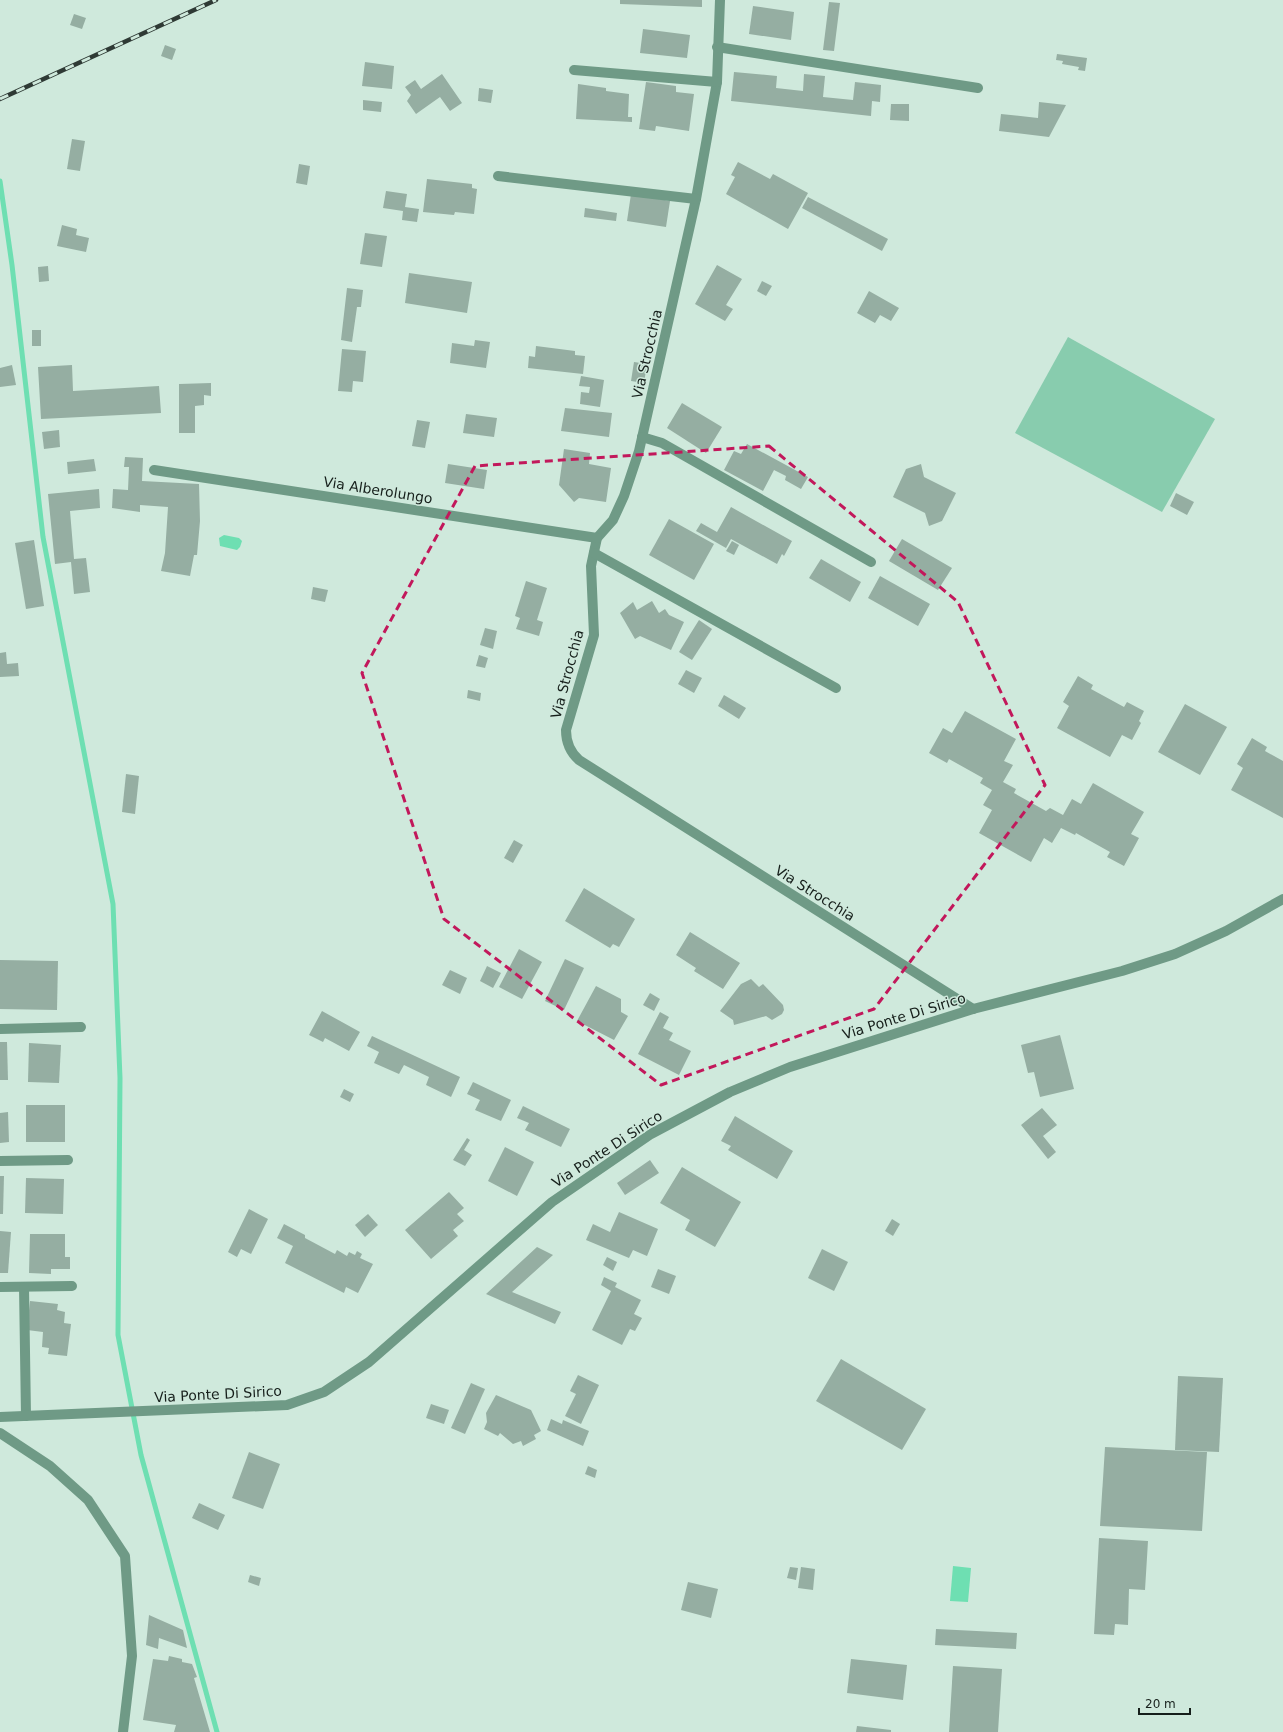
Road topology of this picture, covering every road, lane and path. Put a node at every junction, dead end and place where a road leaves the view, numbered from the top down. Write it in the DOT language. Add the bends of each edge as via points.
graph roads {
  1 [pos="720,0"];
  2 [pos="717,47"];
  3 [pos="574,70"];
  4 [pos="717,82"];
  5 [pos="978,88"];
  6 [pos="498,176"];
  7 [pos="696,199"];
  8 [pos="642,437"];
  9 [pos="154,470"];
  10 [pos="597,538"];
  11 [pos="594,553"];
  12 [pos="872,562"];
  13 [pos="836,688"];
  14 [pos="1283,898"];
  15 [pos="972,1009"];
  16 [pos="81,1027"];
  17 [pos="0,1029"];
  18 [pos="68,1160"];
  19 [pos="0,1161"];
  20 [pos="72,1286"];
  21 [pos="0,1287"];
  22 [pos="24,1287"];
  23 [pos="26,1416"];
  24 [pos="0,1417"];
  25 [pos="0,1433"];
  26 [pos="126,1731"];
  1 -- 2 [label="street, Via Strocchia"];
  2 -- 4 [label="street, Via Strocchia"];
  2 -- 5 [label="street"];
  3 -- 4 [label="street"];
  4 -- 7 [label="street, Via Strocchia"];
  6 -- 7 [label="street"];
  7 -- 8 [label="street, Via Strocchia"];
  8 -- 10 [label="street, Via Strocchia" via="626,490 613,520"];
  8 -- 12 [label="street" via="662,443"];
  9 -- 10 [label="street, Via Alberolungo"];
  10 -- 11 [label="street, Via Strocchia"];
  11 -- 13 [label="street"];
  11 -- 15 [label="street, Via Strocchia" via="594,634 566,730 567,743 574,755 584,764"];
  14 -- 15 [label="street, Via Ponte Di Sirico" via="1226,931 1175,954 1122,971"];
  15 -- 23 [label="street, Via Ponte Di Sirico" via="790,1067 730,1092 651,1134 552,1202 369,1362 324,1392 287,1405"];
  16 -- 17 [label="street"];
  18 -- 19 [label="street"];
  20 -- 22 [label="street"];
  21 -- 22 [label="street"];
  22 -- 23 [label="street"];
  23 -- 24 [label="street, Via Ponte Di Sirico"];
  25 -- 26 [label="street" via="50,1466 88,1500 125,1556 132,1656"];
}
